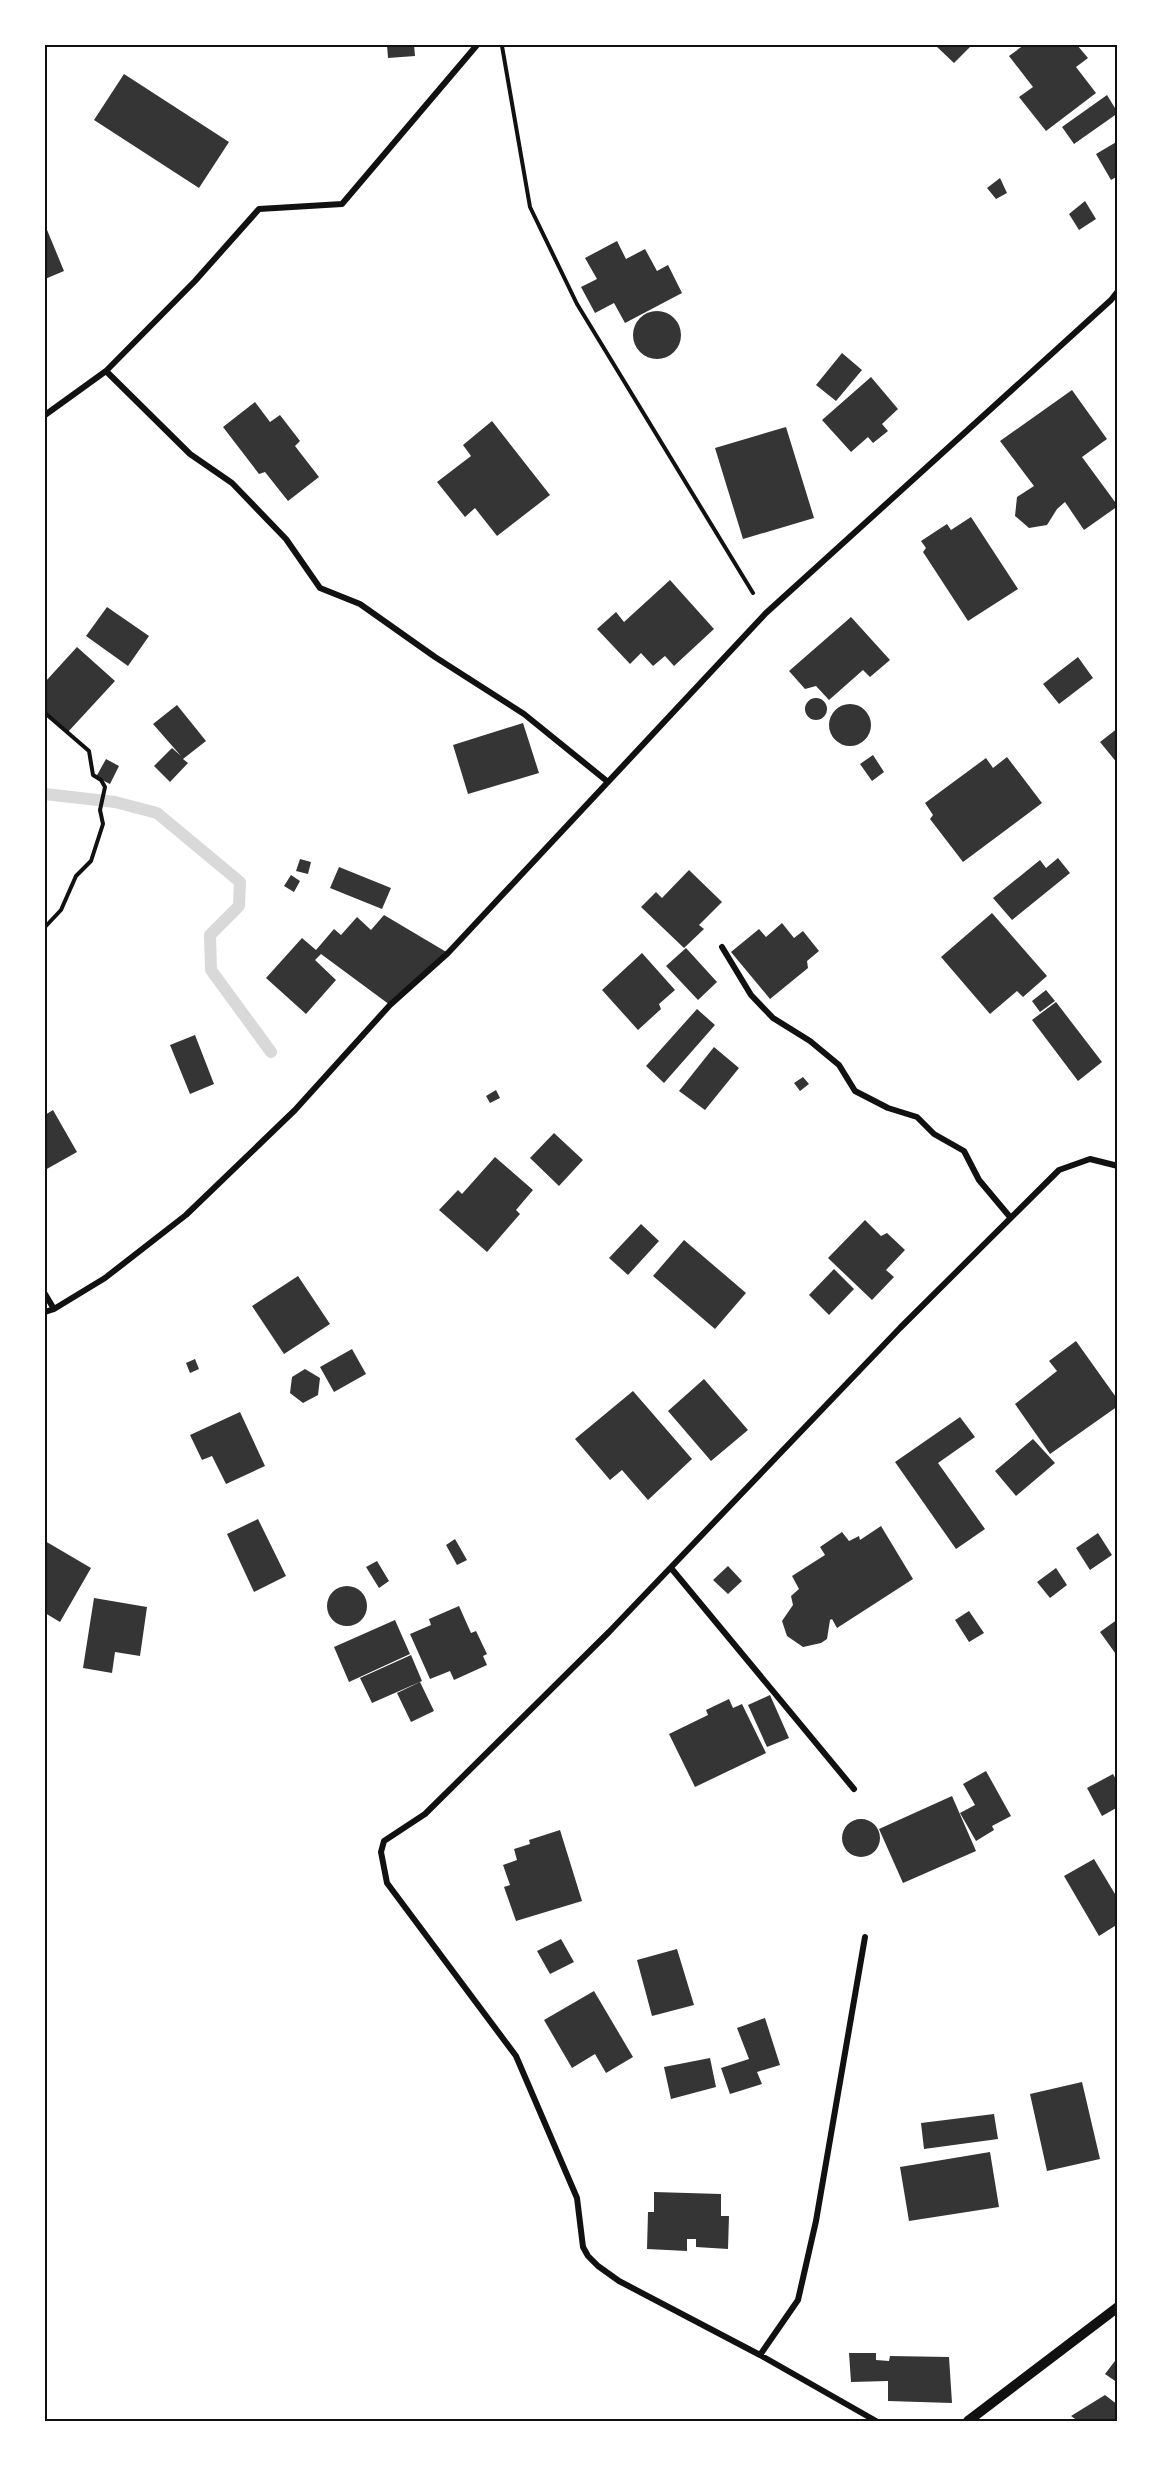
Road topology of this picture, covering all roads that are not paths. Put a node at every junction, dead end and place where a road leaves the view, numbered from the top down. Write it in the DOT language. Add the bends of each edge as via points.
graph roads {
  1 [pos="477,45"];
  2 [pos="1118,291"];
  3 [pos="106,371"];
  4 [pos="45,415"];
  5 [pos="608,782"];
  6 [pos="722,947"];
  7 [pos="1118,1166"];
  8 [pos="1010,1217"];
  9 [pos="45,1294"];
  10 [pos="54,1310"];
  11 [pos="45,1312"];
  12 [pos="671,1568"];
  13 [pos="854,1789"];
  14 [pos="865,1937"];
  15 [pos="1118,2307"];
  16 [pos="760,2355"];
  17 [pos="876,2421"];
  18 [pos="968,2421"];
  1 -- 3 [label="street" via="342,204 259,209"];
  2 -- 5 [label="street" via="1046,362 766,613"];
  3 -- 4 [label="street"];
  3 -- 5 [label="street" via="190,454 232,483 285,539 320,588 360,604 524,714"];
  5 -- 10 [label="street" via="448,953 390,1005 295,1110 186,1215 105,1278"];
  6 -- 8 [label="street" via="751,996 772,1018 839,1065 855,1091 917,1118 934,1134 964,1151 979,1180"];
  7 -- 8 [label="street" via="1090,1159 1059,1170"];
  8 -- 12 [label="street"];
  9 -- 10 [label="street"];
  10 -- 11 [label="street"];
  12 -- 13 [label="street"];
  12 -- 16 [label="street" via="425,1814 384,1841 381,1852 387,1883 516,2056 577,2198 583,2247 588,2256 619,2281"];
  14 -- 16 [label="street" via="816,2221 798,2300"];
  15 -- 18 [label="street"];
  16 -- 17 [label="street"];
}
